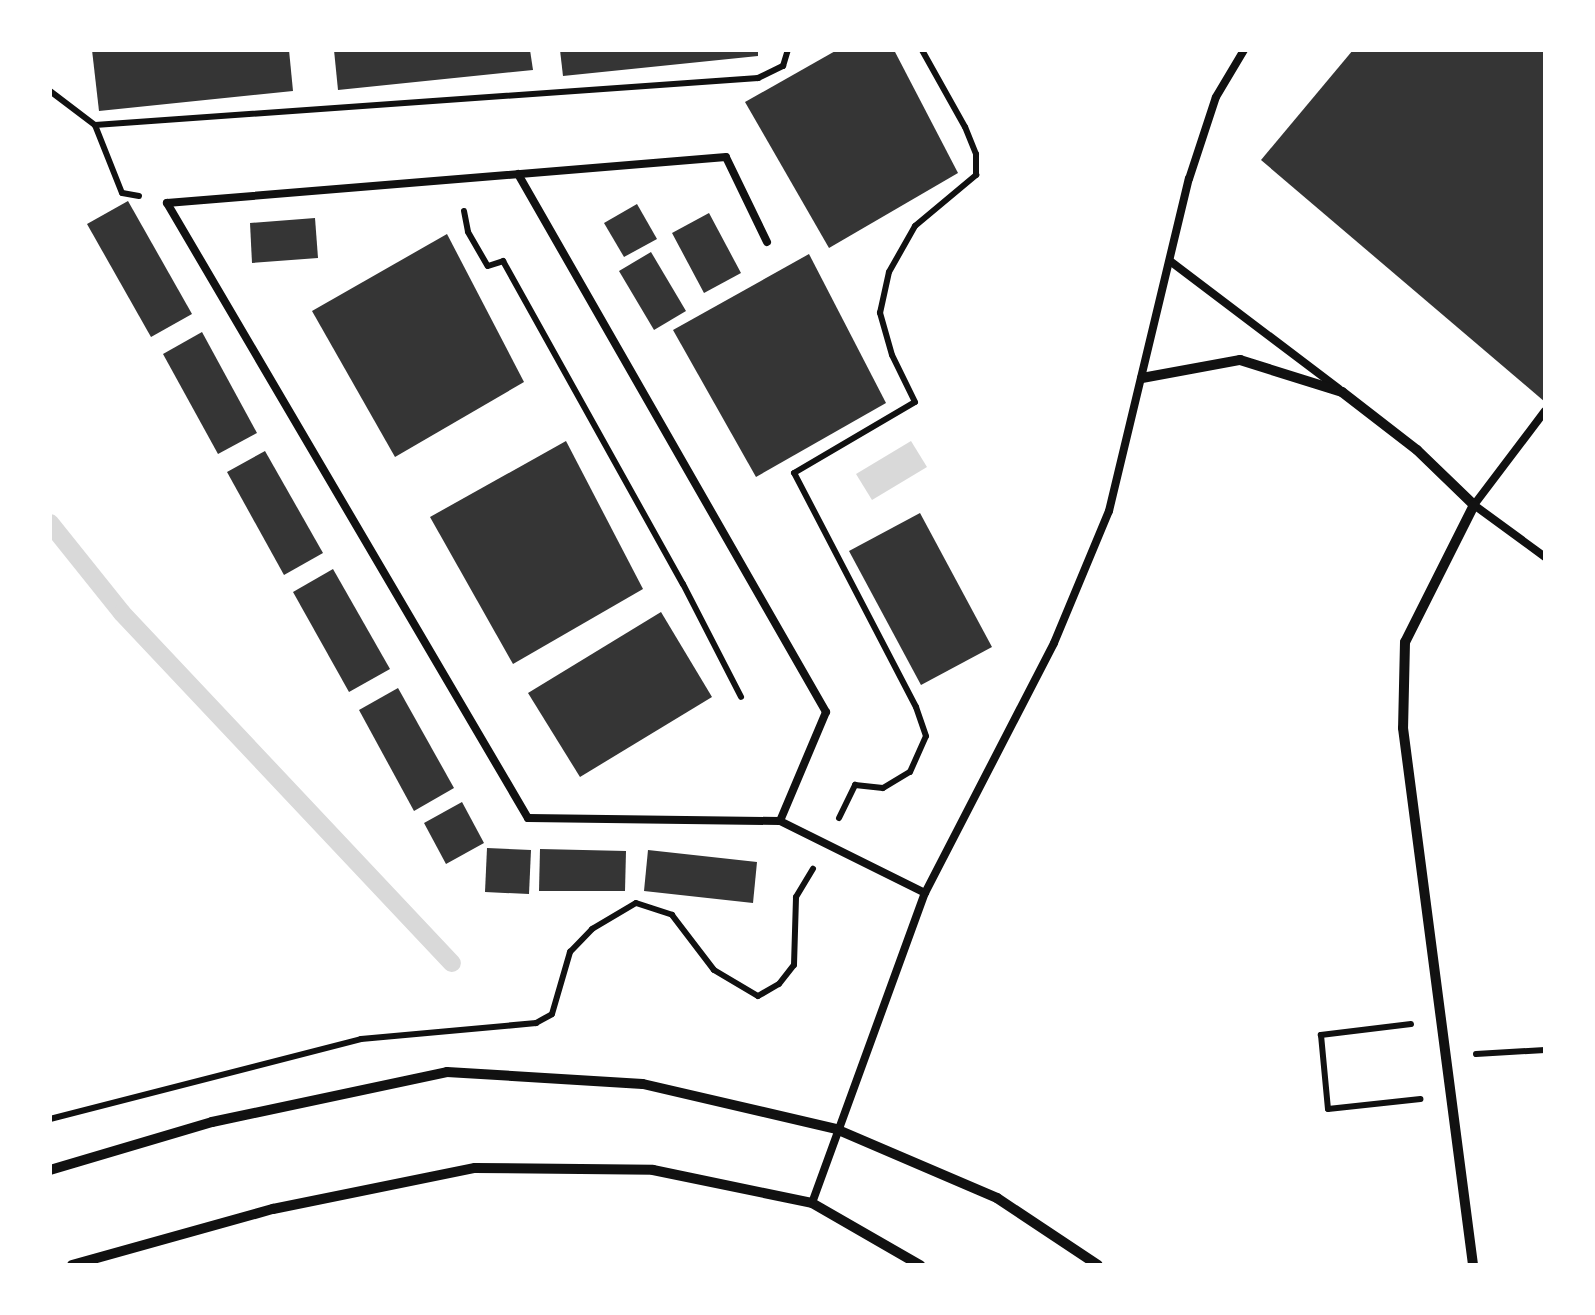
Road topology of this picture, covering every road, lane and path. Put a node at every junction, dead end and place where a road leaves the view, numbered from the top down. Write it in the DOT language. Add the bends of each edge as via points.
graph roads {
  1 [pos="788,50"];
  2 [pos="922,50"];
  3 [pos="1244,50"];
  4 [pos="50,92"];
  5 [pos="95,126"];
  6 [pos="518,174"];
  7 [pos="167,202"];
  8 [pos="464,211"];
  9 [pos="767,242"];
  10 [pos="1170,260"];
  11 [pos="1142,378"];
  12 [pos="1342,392"];
  13 [pos="1545,411"];
  14 [pos="1474,505"];
  15 [pos="1545,557"];
  16 [pos="741,696"];
  17 [pos="780,821"];
  18 [pos="827,844"];
  19 [pos="925,893"];
  20 [pos="1441,1020"];
  21 [pos="1545,1050"];
  22 [pos="1446,1056"];
  23 [pos="1451,1095"];
  24 [pos="50,1119"];
  25 [pos="836,1129"];
  26 [pos="50,1170"];
  27 [pos="812,1204"];
  28 [pos="72,1265"];
  29 [pos="920,1265"];
  30 [pos="1098,1265"];
  31 [pos="1473,1265"];
  1 -- 5 [label="path" via="783,66 758,78"];
  2 -- 18 [label="path" via="965,127 976,175 915,226 890,272 880,313 915,402 794,473 926,736 910,772 883,788 855,785"];
  3 -- 10 [label="lane" via="1216,97"];
  4 -- 5 [label="path"];
  5 -- 7 [label="path" via="122,193"];
  6 -- 7 [label="lane"];
  6 -- 9 [label="lane" via="726,157"];
  6 -- 17 [label="lane" via="826,712"];
  7 -- 17 [label="lane" via="528,818"];
  8 -- 16 [label="path" via="488,266 503,261"];
  10 -- 11 [label="lane"];
  10 -- 12 [label="lane"];
  11 -- 12 [label="street" via="1240,360"];
  11 -- 19 [label="lane" via="1109,511 1068,610"];
  12 -- 14 [label="street"];
  13 -- 14 [label="lane"];
  14 -- 15 [label="lane"];
  14 -- 20 [label="street" via="1405,642 1402,728"];
  17 -- 18 [label="lane"];
  18 -- 19 [label="lane"];
  18 -- 24 [label="path" via="796,897 794,965 758,996 714,970 672,915 636,903 592,928 570,952 552,1014 536,1022 361,1039"];
  19 -- 25 [label="lane"];
  20 -- 22 [label="street"];
  20 -- 23 [label="path" via="1321,1035 1328,1109"];
  21 -- 22 [label="path"];
  22 -- 23 [label="street"];
  23 -- 31 [label="street"];
  25 -- 26 [label="street" via="643,1084 446,1072 212,1122"];
  25 -- 27 [label="lane"];
  25 -- 30 [label="street" via="997,1198"];
  27 -- 28 [label="street" via="653,1170 475,1168 273,1209"];
  27 -- 29 [label="street"];
}
